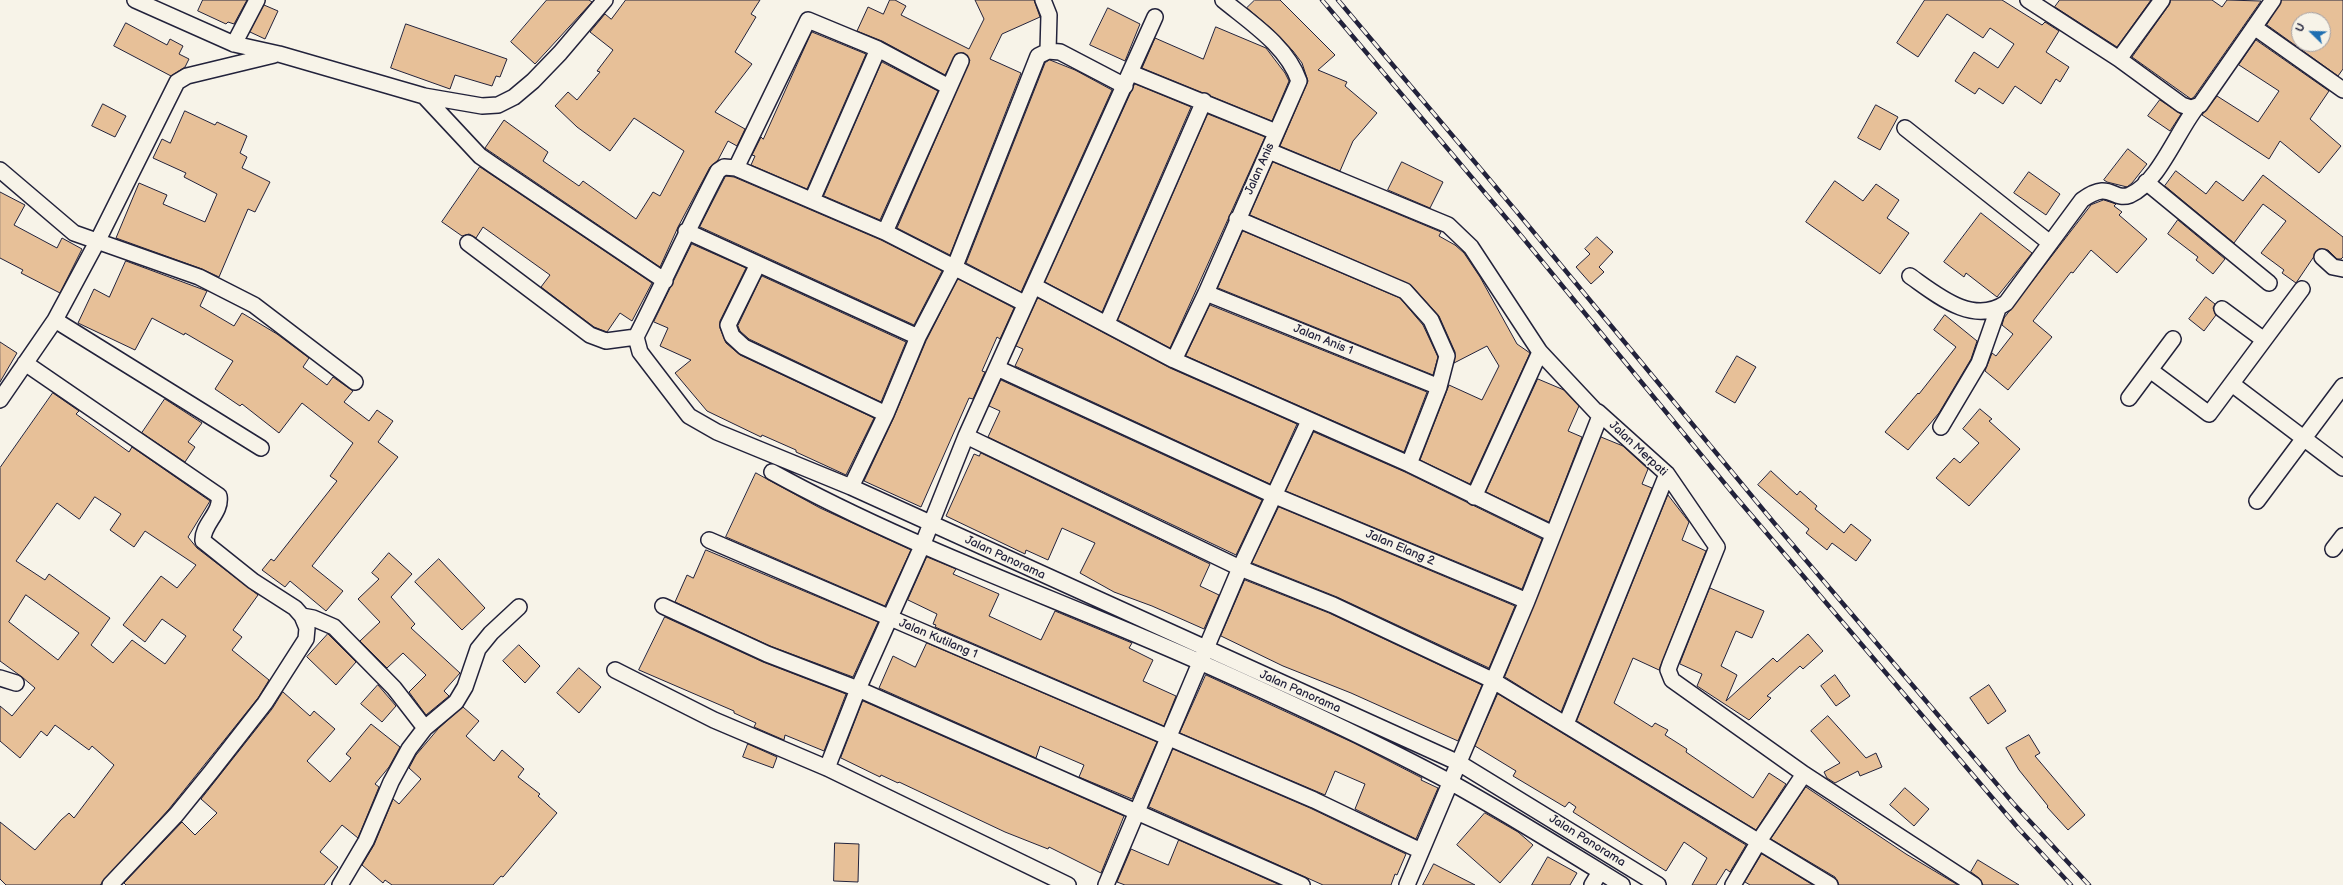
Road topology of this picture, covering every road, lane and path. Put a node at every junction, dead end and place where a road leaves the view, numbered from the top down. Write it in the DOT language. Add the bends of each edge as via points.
graph roads {
  1 [pos="135,0"];
  2 [pos="257,0"];
  3 [pos="605,0"];
  4 [pos="1042,0"];
  5 [pos="1223,0"];
  6 [pos="2162,0"];
  7 [pos="2273,0"];
  8 [pos="2038,2"];
  9 [pos="1155,16"];
  10 [pos="2254,27"];
  11 [pos="234,44"];
  12 [pos="878,49"];
  13 [pos="1048,51"];
  14 [pos="278,54"];
  15 [pos="2118,59"];
  16 [pos="961,61"];
  17 [pos="1131,73"];
  18 [pos="1125,86"];
  19 [pos="948,87"];
  20 [pos="2343,90"];
  21 [pos="424,96"];
  22 [pos="1204,101"];
  23 [pos="2196,108"];
  24 [pos="1905,128"];
  25 [pos="1276,132"];
  26 [pos="1269,151"];
  27 [pos="736,168"];
  28 [pos="0,170"];
  29 [pos="2146,182"];
  30 [pos="812,200"];
  31 [pos="1237,219"];
  32 [pos="686,231"];
  33 [pos="885,232"];
  34 [pos="97,242"];
  35 [pos="468,243"];
  36 [pos="2050,243"];
  37 [pos="2322,257"];
  38 [pos="758,264"];
  39 [pos="954,266"];
  40 [pos="2343,269"];
  41 [pos="1910,276"];
  42 [pos="665,281"];
  43 [pos="2269,283"];
  44 [pos="1034,286"];
  45 [pos="2302,290"];
  46 [pos="1206,293"];
  47 [pos="1024,304"];
  48 [pos="1998,309"];
  49 [pos="2222,309"];
  50 [pos="55,320"];
  51 [pos="1107,324"];
  52 [pos="636,337"];
  53 [pos="918,338"];
  54 [pos="2173,339"];
  55 [pos="2264,340"];
  56 [pos="1540,352"];
  57 [pos="1174,360"];
  58 [pos="25,363"];
  59 [pos="996,368"];
  60 [pos="2150,370"];
  61 [pos="354,382"];
  62 [pos="2232,384"];
  63 [pos="2343,386"];
  64 [pos="1439,387"];
  65 [pos="2129,398"];
  66 [pos="0,400"];
  67 [pos="1598,412"];
  68 [pos="886,414"];
  69 [pos="1309,421"];
  70 [pos="1942,427"];
  71 [pos="966,436"];
  72 [pos="2304,438"];
  73 [pos="261,448"];
  74 [pos="1409,464"];
  75 [pos="2343,468"];
  76 [pos="772,472"];
  77 [pos="1667,474"];
  78 [pos="851,487"];
  79 [pos="1273,495"];
  80 [pos="1474,497"];
  81 [pos="2257,501"];
  82 [pos="930,523"];
  83 [pos="1553,534"];
  84 [pos="2343,536"];
  85 [pos="709,540"];
  86 [pos="922,546"];
  87 [pos="2333,549"];
  88 [pos="1240,568"];
  89 [pos="1526,601"];
  90 [pos="664,606"];
  91 [pos="519,607"];
  92 [pos="302,616"];
  93 [pos="891,618"];
  94 [pos="1203,656"];
  95 [pos="615,670"];
  96 [pos="0,678"];
  97 [pos="1492,680"];
  98 [pos="16,683"];
  99 [pos="858,689"];
  100 [pos="1566,724"];
  101 [pos="425,728"];
  102 [pos="1167,737"];
  103 [pos="1459,763"];
  104 [pos="827,768"];
  105 [pos="1804,774"];
  106 [pos="1450,782"];
  107 [pos="1136,813"];
  108 [pos="1759,841"];
  109 [pos="1421,851"];
  110 [pos="1600,872"];
  111 [pos="110,885"];
  112 [pos="340,885"];
  113 [pos="1068,885"];
  114 [pos="1106,885"];
  115 [pos="1302,885"];
  116 [pos="1407,885"];
  117 [pos="1592,885"];
  118 [pos="1622,885"];
  119 [pos="1658,885"];
  120 [pos="1732,885"];
  121 [pos="1830,885"];
  122 [pos="1974,885"];
  1 -- 11 [label="street"];
  2 -- 11 [label="street"];
  3 -- 21 [label="street" via="560,53 514,97 498,105 482,106"];
  4 -- 13 [label="street" via="1049,15"];
  5 -- 25 [label="street, Jalan Anis" via="1275,44 1295,70 1299,81"];
  6 -- 15 [label="street"];
  7 -- 10 [label="street"];
  8 -- 15 [label="street"];
  9 -- 17 [label="street"];
  10 -- 20 [label="street"];
  10 -- 23 [label="street"];
  11 -- 14 [label="street"];
  12 -- 19 [label="street"];
  12 -- 27 [label="street" via="808,20"];
  12 -- 30 [label="street"];
  13 -- 18 [label="street" via="1060,52"];
  13 -- 39 [label="street" via="1038,56"];
  14 -- 21 [label="street"];
  14 -- 34 [label="street" via="187,76 177,82"];
  15 -- 23 [label="street" via="2182,105"];
  16 -- 19 [label="street"];
  17 -- 18 [label="street"];
  17 -- 22 [label="street"];
  18 -- 44 [label="street"];
  19 -- 33 [label="street"];
  21 -- 42 [label="street" via="480,156"];
  22 -- 25 [label="street"];
  22 -- 51 [label="street"];
  23 -- 29 [label="street" via="2186,120 2169,154"];
  24 -- 36 [label="street"];
  25 -- 26 [label="street, Jalan Anis"];
  26 -- 31 [label="street, Jalan Anis"];
  26 -- 56 [label="street, Jalan Merpati" via="1448,225 1471,247"];
  27 -- 30 [label="street"];
  27 -- 32 [label="street" via="724,167 718,171"];
  28 -- 34 [label="street" via="74,234"];
  29 -- 36 [label="street" via="2128,196 2120,196 2105,190 2092,193 2082,200"];
  29 -- 43 [label="street"];
  30 -- 33 [label="street"];
  31 -- 46 [label="street, Jalan Anis"];
  31 -- 64 [label="street" via="1409,295 1431,320 1447,353"];
  32 -- 38 [label="street"];
  32 -- 42 [label="street"];
  33 -- 39 [label="street"];
  34 -- 50 [label="street"];
  34 -- 61 [label="street" via="199,277 254,305"];
  35 -- 52 [label="street" via="590,335 606,341"];
  36 -- 48 [label="street" via="2006,304"];
  37 -- 40 [label="street" via="2333,267"];
  38 -- 53 [label="street"];
  38 -- 68 [label="street" via="728,325 735,339 744,347"];
  39 -- 47 [label="street"];
  39 -- 53 [label="street"];
  41 -- 48 [label="street" via="1946,301 1965,310"];
  42 -- 52 [label="street"];
  44 -- 47 [label="street"];
  44 -- 51 [label="street"];
  45 -- 55 [label="street"];
  46 -- 57 [label="street, Jalan Anis"];
  46 -- 64 [label="street, Jalan Anis 1"];
  47 -- 59 [label="street"];
  48 -- 70 [label="street" via="1979,363"];
  49 -- 55 [label="street"];
  50 -- 58 [label="street"];
  50 -- 73 [label="street"];
  51 -- 57 [label="street"];
  52 -- 78 [label="street, Jalan Panorama" via="640,352 690,416 717,432"];
  53 -- 68 [label="street"];
  54 -- 60 [label="street"];
  55 -- 62 [label="street"];
  56 -- 67 [label="street, Jalan Merpati"];
  56 -- 80 [label="street"];
  57 -- 69 [label="street"];
  58 -- 66 [label="street"];
  58 -- 92 [label="street" via="219,496 219,506 203,535 203,541"];
  59 -- 71 [label="street"];
  59 -- 79 [label="street, Jalan Elang 2"];
  60 -- 62 [label="street" via="2209,414"];
  60 -- 65 [label="street"];
  62 -- 72 [label="street"];
  63 -- 72 [label="street"];
  64 -- 74 [label="street"];
  67 -- 77 [label="street, Jalan Merpati"];
  67 -- 83 [label="street" via="1600,420"];
  68 -- 78 [label="street"];
  69 -- 74 [label="street"];
  69 -- 79 [label="street"];
  71 -- 82 [label="street"];
  71 -- 88 [label="street"];
  72 -- 75 [label="street"];
  72 -- 81 [label="street"];
  74 -- 80 [label="street"];
  76 -- 86 [label="street" via="818,498"];
  77 -- 100 [label="street"];
  77 -- 105 [label="street, Jalan Merpati" via="1717,547 1670,664 1669,674 1672,680"];
  78 -- 82 [label="street, Jalan Panorama"];
  79 -- 88 [label="street"];
  79 -- 89 [label="street, Jalan Elang 2"];
  80 -- 83 [label="street"];
  82 -- 86 [label="street"];
  82 -- 94 [label="street, Jalan Panorama"];
  83 -- 89 [label="street"];
  84 -- 87 [label="street"];
  85 -- 93 [label="street, Jalan Kutilang 1"];
  86 -- 93 [label="street"];
  86 -- 94 [label="street"];
  88 -- 94 [label="street"];
  88 -- 97 [label="street" via="1333,605"];
  89 -- 97 [label="street"];
  90 -- 99 [label="street" via="767,654"];
  91 -- 101 [label="street" via="478,649 465,687 456,702"];
  92 -- 101 [label="street" via="334,627 394,688"];
  92 -- 111 [label="street" via="307,628 306,639 265,703 176,814"];
  93 -- 99 [label="street"];
  93 -- 102 [label="street, Jalan Kutilang 1"];
  94 -- 102 [label="street"];
  94 -- 103 [label="street, Jalan Panorama"];
  94 -- 106 [label="street"];
  95 -- 104 [label="street" via="714,720"];
  96 -- 98 [label="street"];
  97 -- 100 [label="street"];
  97 -- 103 [label="street"];
  99 -- 104 [label="street"];
  99 -- 107 [label="street"];
  100 -- 108 [label="street"];
  101 -- 112 [label="street" via="409,749 391,782 366,841"];
  102 -- 107 [label="street"];
  102 -- 109 [label="street, Jalan Kutilang 1" via="1314,800"];
  103 -- 106 [label="street"];
  103 -- 119 [label="street, Jalan Panorama"];
  104 -- 113 [label="street"];
  105 -- 108 [label="street"];
  105 -- 122 [label="street"];
  106 -- 109 [label="street"];
  106 -- 110 [label="street"];
  107 -- 114 [label="street"];
  107 -- 115 [label="street"];
  108 -- 120 [label="street"];
  108 -- 121 [label="street"];
  109 -- 116 [label="street"];
  110 -- 117 [label="street"];
  110 -- 118 [label="street"];
}
